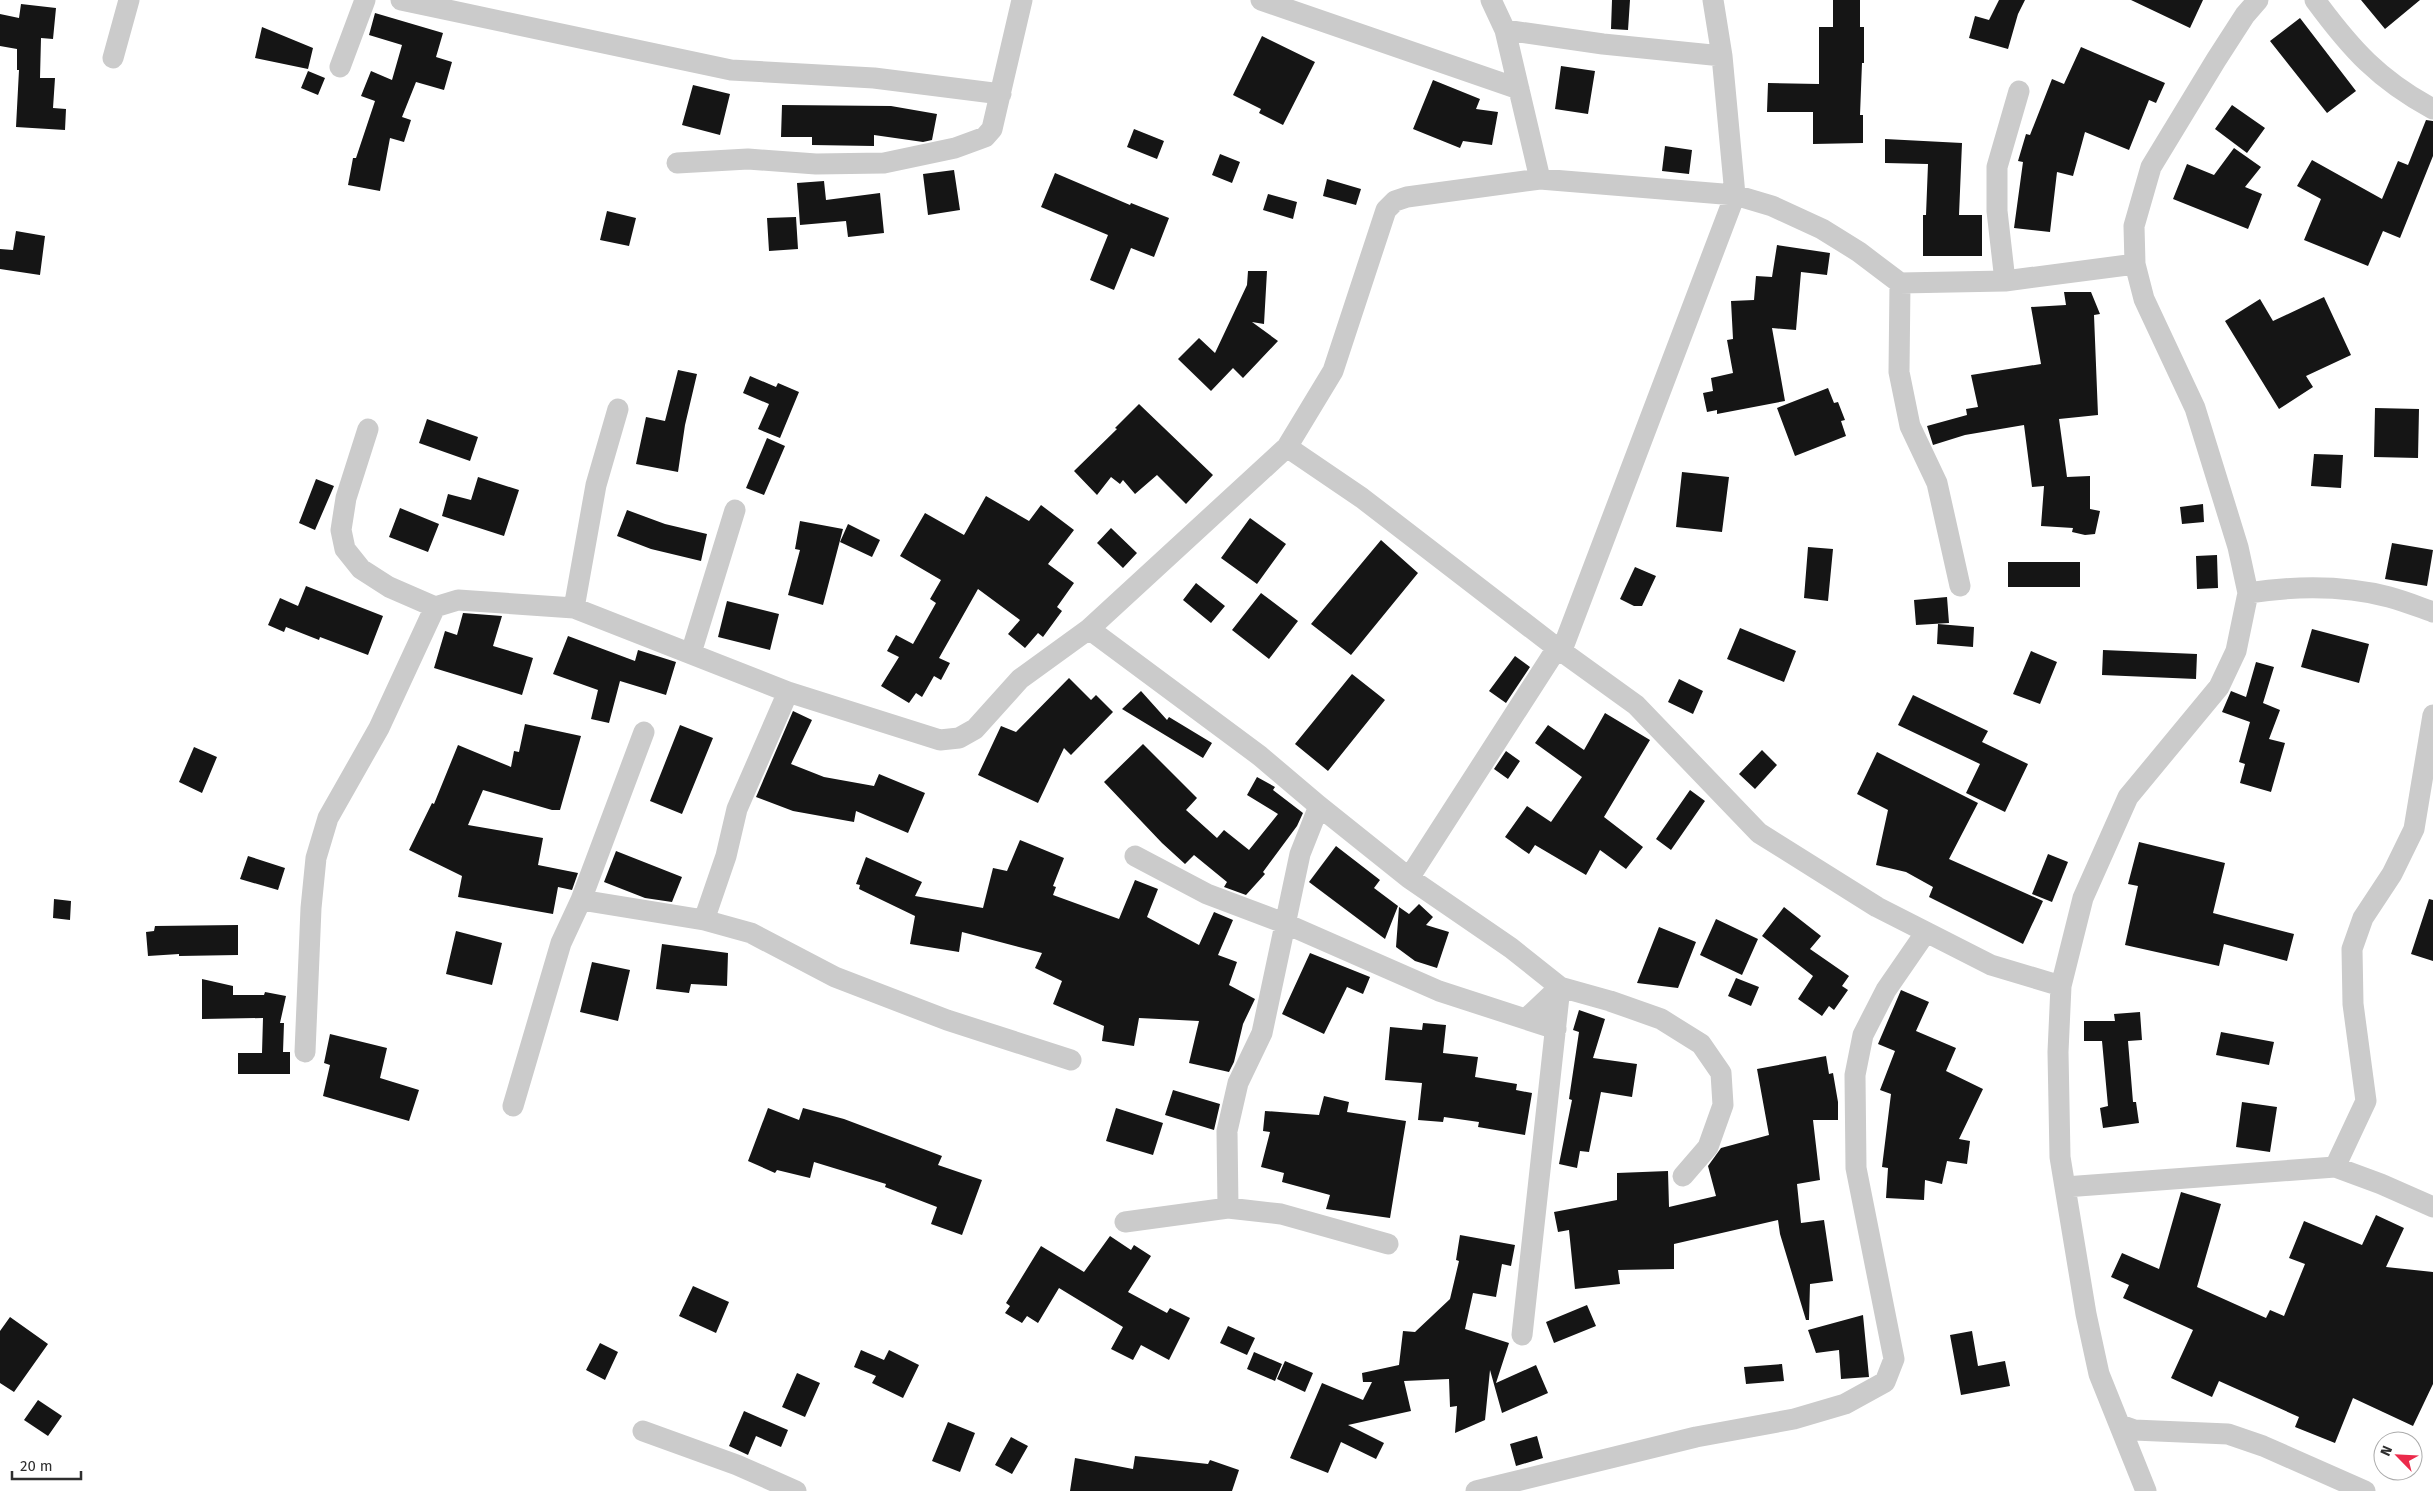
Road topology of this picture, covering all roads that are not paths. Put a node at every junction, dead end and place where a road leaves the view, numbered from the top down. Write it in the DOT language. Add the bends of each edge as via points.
graph roads {
  1 [pos="129,0"];
  2 [pos="365,0"];
  3 [pos="401,0"];
  4 [pos="1022,0"];
  5 [pos="1261,0"];
  6 [pos="1491,0"];
  7 [pos="1713,0"];
  8 [pos="2258,0"];
  9 [pos="2315,0"];
  10 [pos="1504,30"];
  11 [pos="1722,56"];
  12 [pos="113,58"];
  13 [pos="340,67"];
  14 [pos="1519,89"];
  15 [pos="2019,91"];
  16 [pos="1001,94"];
  17 [pos="2433,109"];
  18 [pos="677,164"];
  19 [pos="1540,179"];
  20 [pos="1735,195"];
  21 [pos="2135,264"];
  22 [pos="2005,281"];
  23 [pos="1900,283"];
  24 [pos="618,409"];
  25 [pos="368,430"];
  26 [pos="1287,447"];
  27 [pos="735,510"];
  28 [pos="1960,586"];
  29 [pos="2248,593"];
  30 [pos="435,607"];
  31 [pos="574,608"];
  32 [pos="2433,612"];
  33 [pos="1089,629"];
  34 [pos="1560,649"];
  35 [pos="692,653"];
  36 [pos="788,692"];
  37 [pos="2433,715"];
  38 [pos="644,732"];
  39 [pos="2426,794"];
  40 [pos="1318,806"];
  41 [pos="1135,856"];
  42 [pos="1410,878"];
  43 [pos="581,900"];
  44 [pos="704,920"];
  45 [pos="1284,923"];
  46 [pos="1926,932"];
  47 [pos="1560,986"];
  48 [pos="2061,986"];
  49 [pos="1526,1019"];
  50 [pos="1556,1029"];
  51 [pos="306,1052"];
  52 [pos="1071,1060"];
  53 [pos="513,1106"];
  54 [pos="2335,1168"];
  55 [pos="1683,1176"];
  56 [pos="2065,1187"];
  57 [pos="2433,1207"];
  58 [pos="1228,1208"];
  59 [pos="1125,1222"];
  60 [pos="1388,1244"];
  61 [pos="1522,1335"];
  62 [pos="2120,1425"];
  63 [pos="644,1431"];
  64 [pos="796,1491"];
  65 [pos="1476,1491"];
  66 [pos="2146,1491"];
  67 [pos="2365,1491"];
  1 -- 12 [label="street"];
  2 -- 13 [label="street"];
  3 -- 16 [label="street" via="731,70 874,78"];
  4 -- 16 [label="street"];
  5 -- 14 [label="street"];
  6 -- 10 [label="street"];
  7 -- 11 [label="street"];
  8 -- 21 [label="street" via="2216,60 2151,167 2134,226"];
  9 -- 17 [label="street" via="2343,38 2378,74"];
  10 -- 11 [label="street"];
  10 -- 14 [label="street"];
  11 -- 20 [label="street"];
  14 -- 19 [label="street"];
  15 -- 22 [label="street" via="1997,167 1997,211"];
  16 -- 18 [label="street" via="992,128 985,137 955,148 884,163 748,160"];
  19 -- 20 [label="street"];
  19 -- 26 [label="street" via="1407,197 1386,210 1333,371"];
  20 -- 23 [label="street" via="1772,206 1822,229"];
  20 -- 34 [label="street"];
  21 -- 22 [label="street"];
  21 -- 29 [label="street" via="2144,299 2195,408 2238,547"];
  22 -- 23 [label="street"];
  23 -- 28 [label="street" via="1899,372 1910,426 1937,483"];
  24 -- 31 [label="street" via="596,485"];
  25 -- 30 [label="street" via="346,498 342,530 345,550 361,569 389,587"];
  26 -- 33 [label="street"];
  26 -- 34 [label="street" via="1362,498"];
  27 -- 35 [label="street"];
  29 -- 32 [label="street" via="2284,588 2339,589 2389,597"];
  29 -- 48 [label="street" via="2236,650 2219,687 2128,797 2083,898"];
  30 -- 31 [label="street" via="458,600"];
  30 -- 51 [label="street" via="379,728 328,818 316,858"];
  31 -- 35 [label="street"];
  33 -- 36 [label="street" via="1020,679 975,729 959,738 940,740"];
  33 -- 40 [label="street" via="1260,756"];
  34 -- 42 [label="street"];
  34 -- 46 [label="street" via="1636,705 1759,833 1877,907"];
  35 -- 36 [label="street"];
  36 -- 44 [label="street" via="737,809 726,856"];
  37 -- 39 [label="street"];
  38 -- 43 [label="street"];
  39 -- 54 [label="street" via="2414,829 2392,874 2363,918 2352,948 2352,1004 2366,1101"];
  40 -- 42 [label="street"];
  40 -- 45 [label="street" via="1300,854"];
  41 -- 45 [label="street" via="1207,894"];
  42 -- 47 [label="street"];
  43 -- 44 [label="street"];
  43 -- 53 [label="street" via="561,943"];
  44 -- 52 [label="street" via="752,934 835,977 947,1020"];
  45 -- 49 [label="street" via="1439,992"];
  45 -- 58 [label="street" via="1262,1033 1238,1082 1227,1131"];
  46 -- 48 [label="street" via="1991,965"];
  46 -- 65 [label="street" via="1886,990 1863,1035 1855,1076 1856,1168 1894,1359 1886,1382 1845,1404 1794,1419 1696,1437"];
  47 -- 49 [label="street"];
  47 -- 50 [label="street"];
  47 -- 55 [label="street" via="1661,1019 1701,1044 1721,1073 1723,1105 1708,1147"];
  48 -- 56 [label="street" via="2058,1052 2060,1148"];
  49 -- 50 [label="street"];
  50 -- 61 [label="street"];
  54 -- 56 [label="street"];
  54 -- 57 [label="street"];
  56 -- 62 [label="street" via="2098,1366"];
  58 -- 59 [label="street"];
  58 -- 60 [label="street" via="1281,1214"];
  62 -- 66 [label="street"];
  62 -- 67 [label="street" via="2134,1430 2228,1434"];
  63 -- 64 [label="street" via="737,1465"];
}
